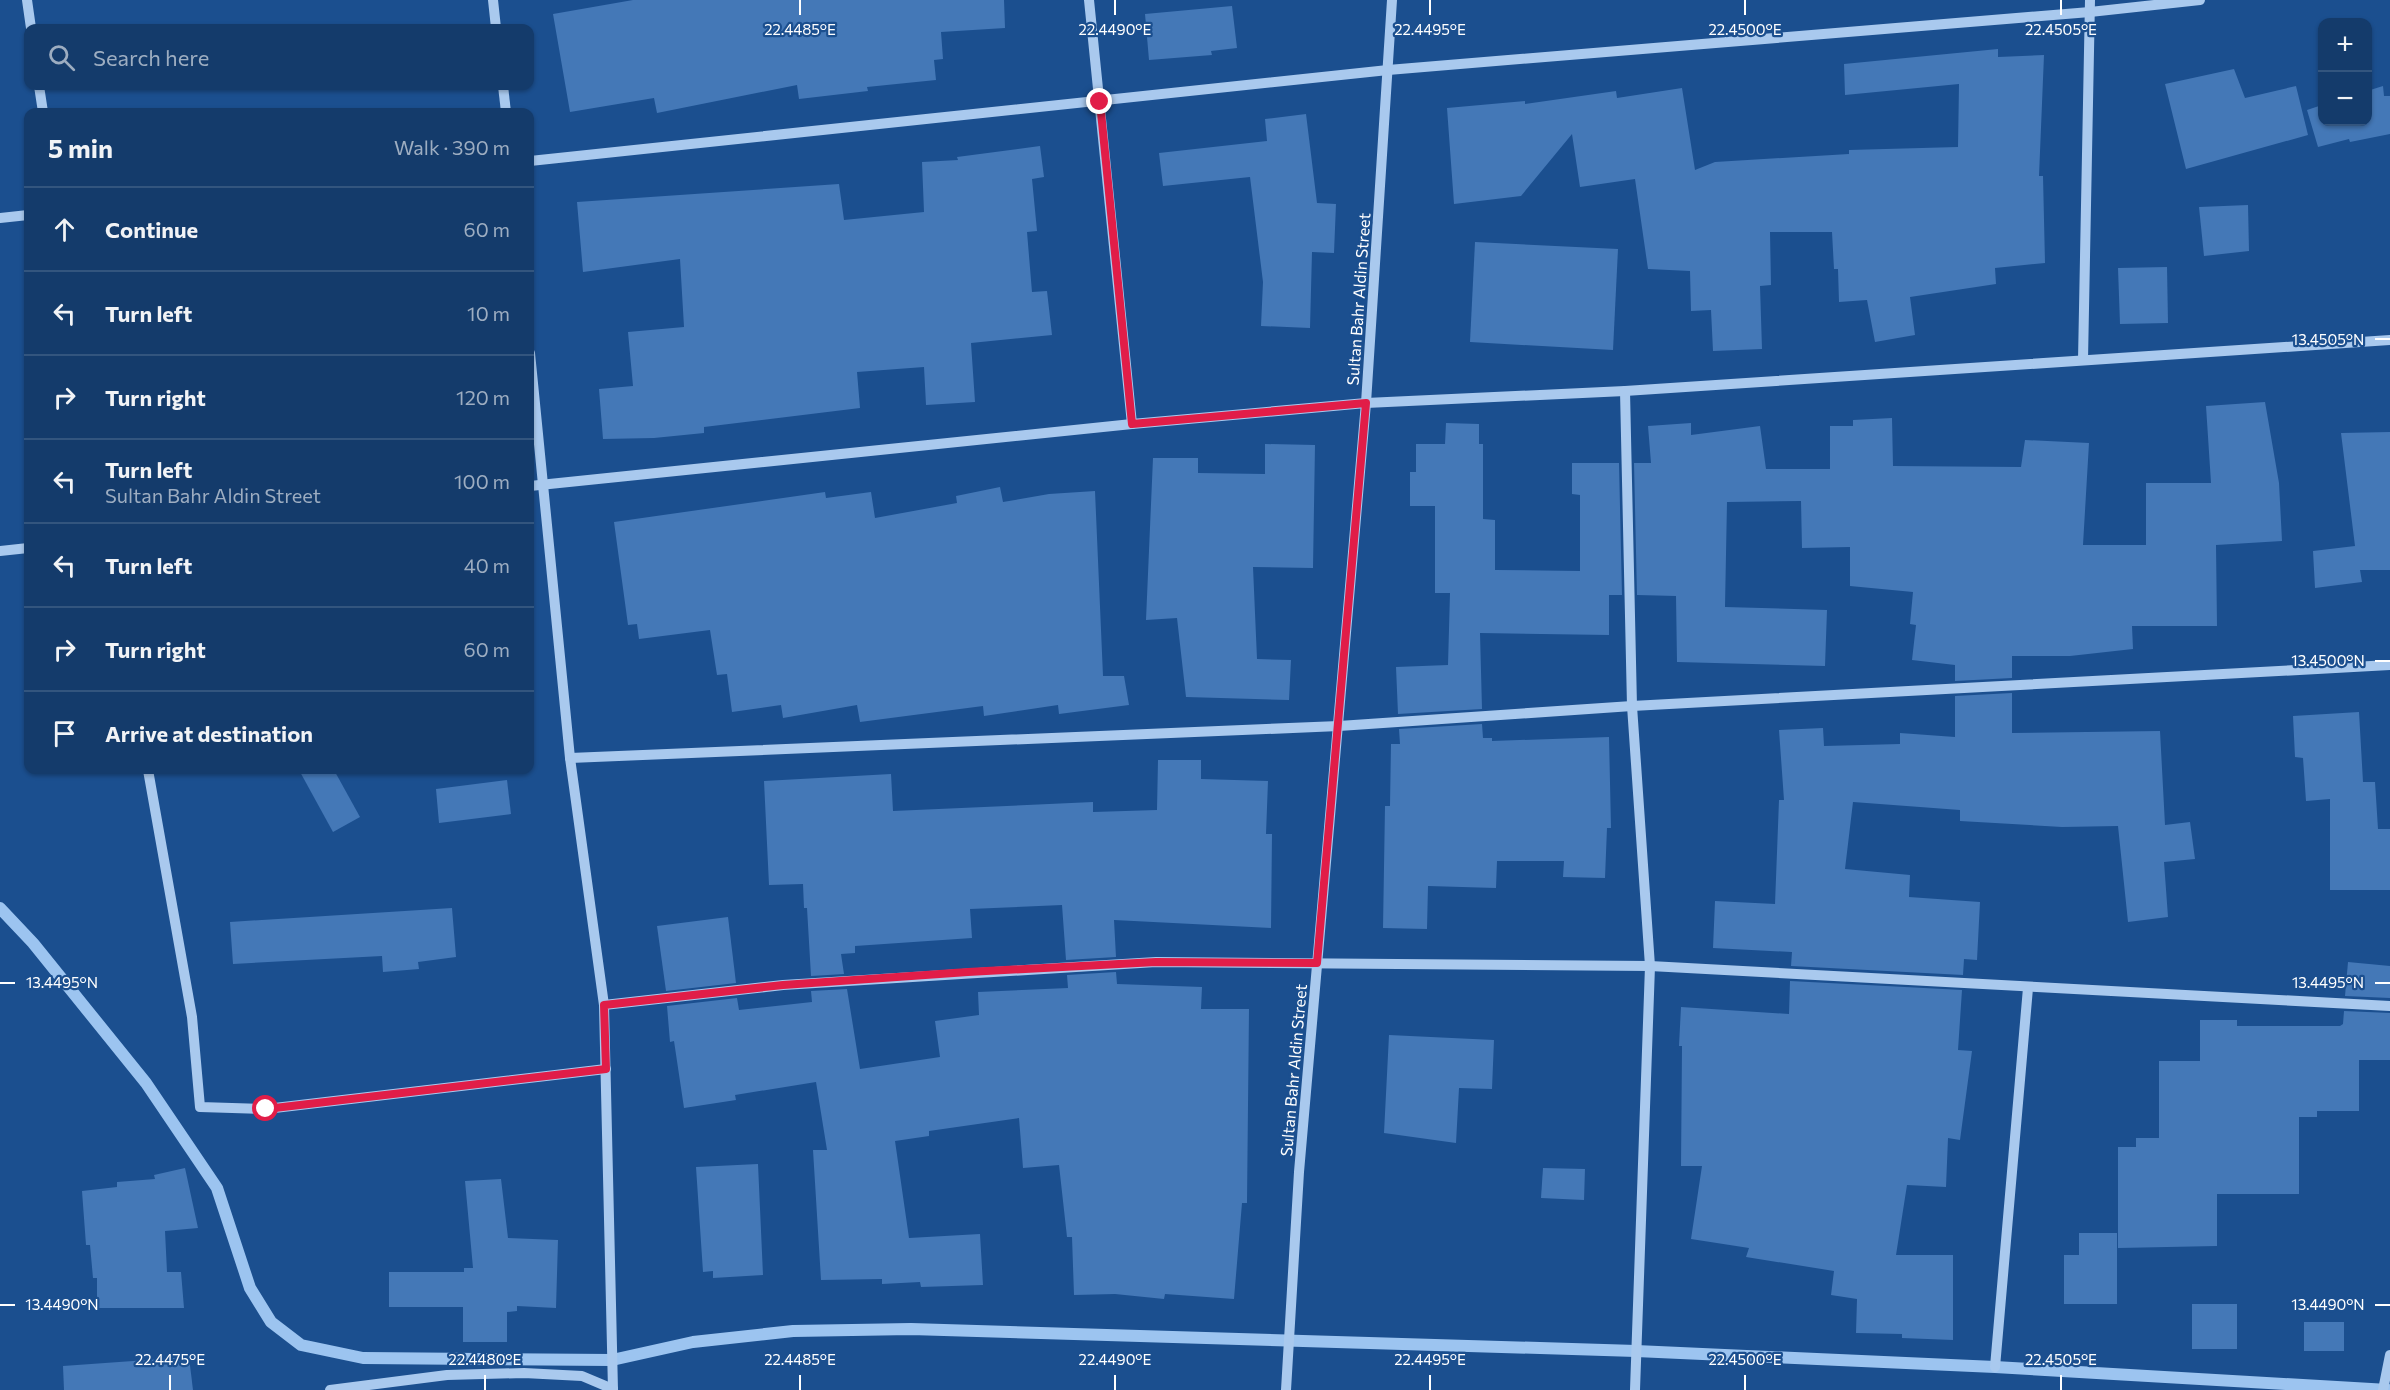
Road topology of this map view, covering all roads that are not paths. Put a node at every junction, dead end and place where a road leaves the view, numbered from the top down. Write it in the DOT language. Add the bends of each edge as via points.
graph roads {
  1 [pos="27,0"];
  2 [pos="493,0"];
  3 [pos="1089,0"];
  4 [pos="1392,0"];
  5 [pos="2090,0"];
  6 [pos="2200,0"];
  7 [pos="2090,12"];
  8 [pos="30,24"];
  9 [pos="496,24"];
  10 [pos="1388,70"];
  11 [pos="40,90"];
  12 [pos="503,90"];
  13 [pos="1100,102"];
  14 [pos="42,108"];
  15 [pos="506,108"];
  16 [pos="534,161"];
  17 [pos="24,215"];
  18 [pos="0,218"];
  19 [pos="2390,340"];
  20 [pos="2083,360"];
  21 [pos="1625,392"];
  22 [pos="534,397"];
  23 [pos="1366,403"];
  24 [pos="1132,424"];
  25 [pos="542,485"];
  26 [pos="534,486"];
  27 [pos="24,548"];
  28 [pos="0,551"];
  29 [pos="2390,665"];
  30 [pos="1632,706"];
  31 [pos="1339,726"];
  32 [pos="570,758"];
  33 [pos="149,774"];
  34 [pos="1317,963"];
  35 [pos="1650,966"];
  36 [pos="2028,988"];
  37 [pos="604,1005"];
  38 [pos="2390,1006"];
  39 [pos="606,1069"];
  40 [pos="2390,1355"];
  41 [pos="1995,1367"];
  42 [pos="330,1390"];
  43 [pos="613,1390"];
  44 [pos="1286,1390"];
  45 [pos="1635,1390"];
  46 [pos="2383,1390"];
  1 -- 8 [label="street"];
  2 -- 9 [label="street"];
  3 -- 13 [label="street"];
  4 -- 10 [label="street, Sultan Bahr Aldin Street"];
  5 -- 7 [label="street"];
  6 -- 7 [label="street"];
  7 -- 10 [label="street"];
  7 -- 20 [label="street"];
  10 -- 13 [label="street"];
  10 -- 23 [label="street, Sultan Bahr Aldin Street"];
  11 -- 14 [label="street"];
  12 -- 15 [label="street"];
  13 -- 16 [label="street"];
  13 -- 24 [label="street"];
  17 -- 18 [label="street"];
  19 -- 20 [label="street"];
  20 -- 21 [label="street"];
  21 -- 23 [label="street"];
  21 -- 30 [label="street"];
  22 -- 25 [label="street"];
  23 -- 24 [label="street"];
  23 -- 31 [label="street, Sultan Bahr Aldin Street"];
  24 -- 25 [label="street"];
  25 -- 26 [label="street"];
  25 -- 32 [label="street"];
  27 -- 28 [label="street"];
  29 -- 30 [label="street"];
  30 -- 31 [label="street"];
  30 -- 35 [label="street"];
  31 -- 32 [label="street"];
  31 -- 34 [label="street, Sultan Bahr Aldin Street"];
  32 -- 37 [label="street"];
  33 -- 39 [label="street" via="192,1017 200,1107 266,1109"];
  34 -- 35 [label="street"];
  34 -- 37 [label="street" via="1156,962 968,972 783,985"];
  34 -- 44 [label="street, Sultan Bahr Aldin Street"];
  35 -- 36 [label="street"];
  35 -- 45 [label="street"];
  36 -- 38 [label="street"];
  36 -- 41 [label="street"];
  37 -- 39 [label="street"];
  39 -- 43 [label="street"];
  40 -- 46 [label="street"];
  42 -- 43 [label="street" via="447,1374 524,1373 582,1376"];
}
